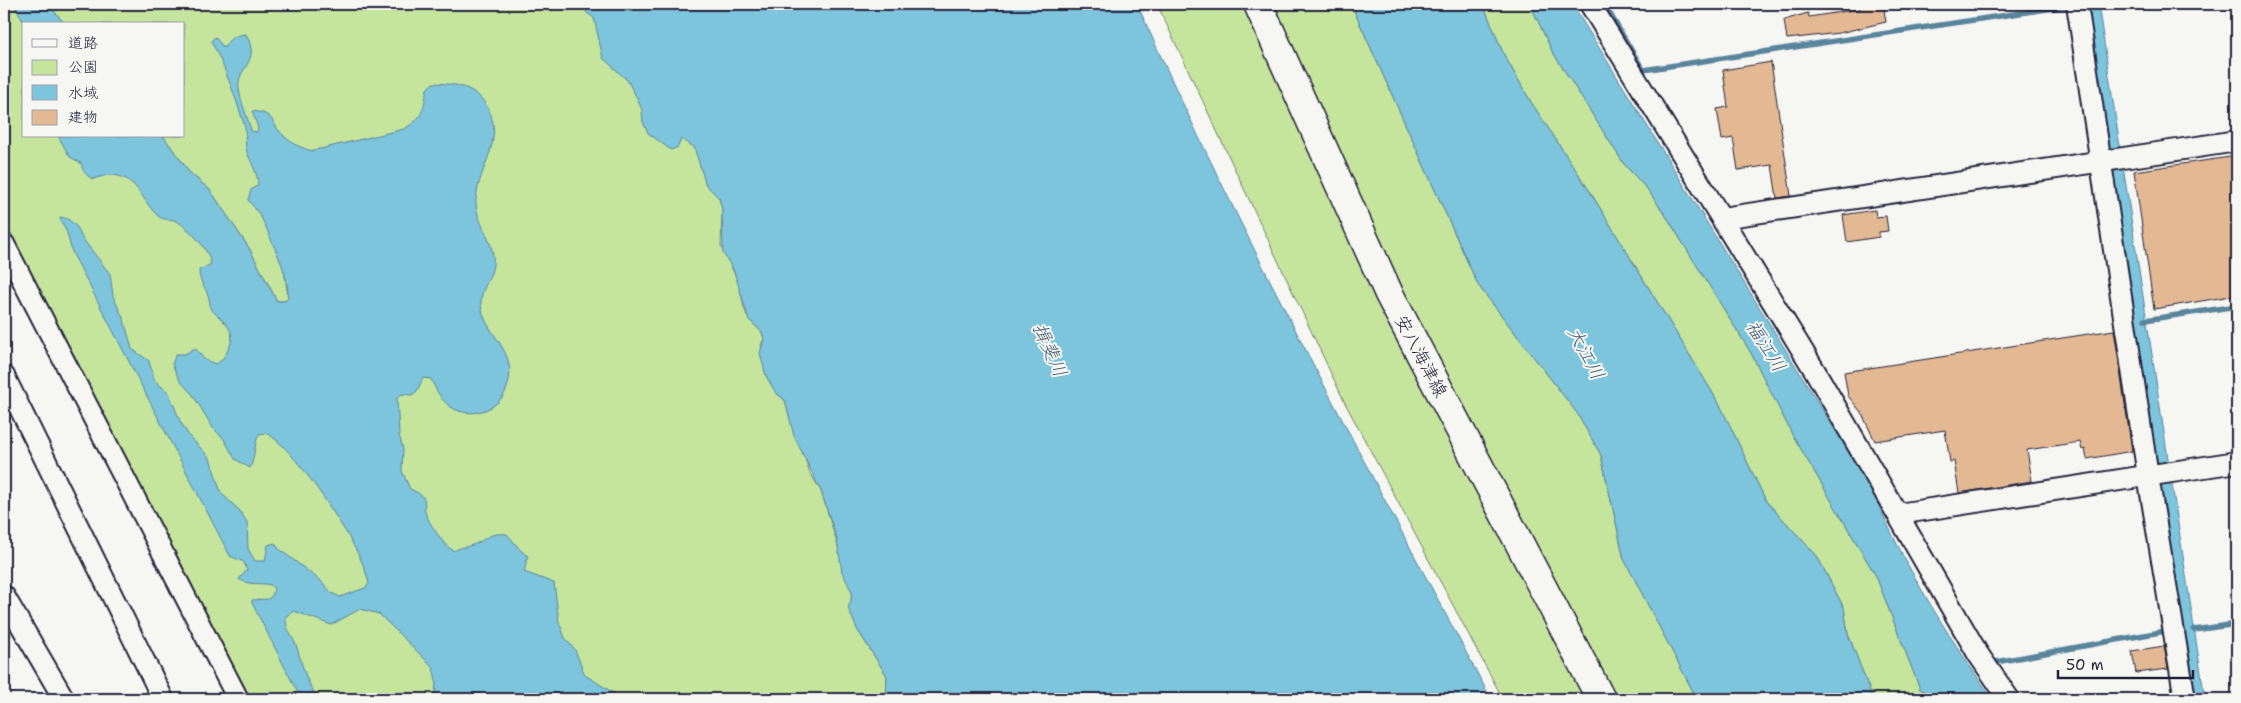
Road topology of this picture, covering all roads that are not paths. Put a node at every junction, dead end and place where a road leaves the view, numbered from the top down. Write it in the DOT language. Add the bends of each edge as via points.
graph roads {
  1 [pos="1258,4"];
  2 [pos="1590,4"];
  3 [pos="2077,4"];
  4 [pos="2237,140"];
  5 [pos="2111,160"];
  6 [pos="1722,218"];
  7 [pos="4,244"];
  8 [pos="4,376"];
  9 [pos="2237,462"];
  10 [pos="2158,474"];
  11 [pos="1898,514"];
  12 [pos="4,596"];
  13 [pos="64,699"];
  14 [pos="163,699"];
  15 [pos="238,699"];
  16 [pos="1601,699"];
  17 [pos="2008,699"];
  18 [pos="2185,699"];
  1 -- 16 [label="main road, 安八海津線" via="1389,294"];
  2 -- 6 [label="street"];
  3 -- 5 [label="street"];
  4 -- 5 [label="street"];
  5 -- 6 [label="street"];
  5 -- 10 [label="street"];
  6 -- 11 [label="street"];
  7 -- 15 [label="street"];
  8 -- 14 [label="street"];
  9 -- 10 [label="street"];
  10 -- 11 [label="street"];
  10 -- 18 [label="street"];
  11 -- 17 [label="street" via="1978,654"];
  12 -- 13 [label="street"];
}
